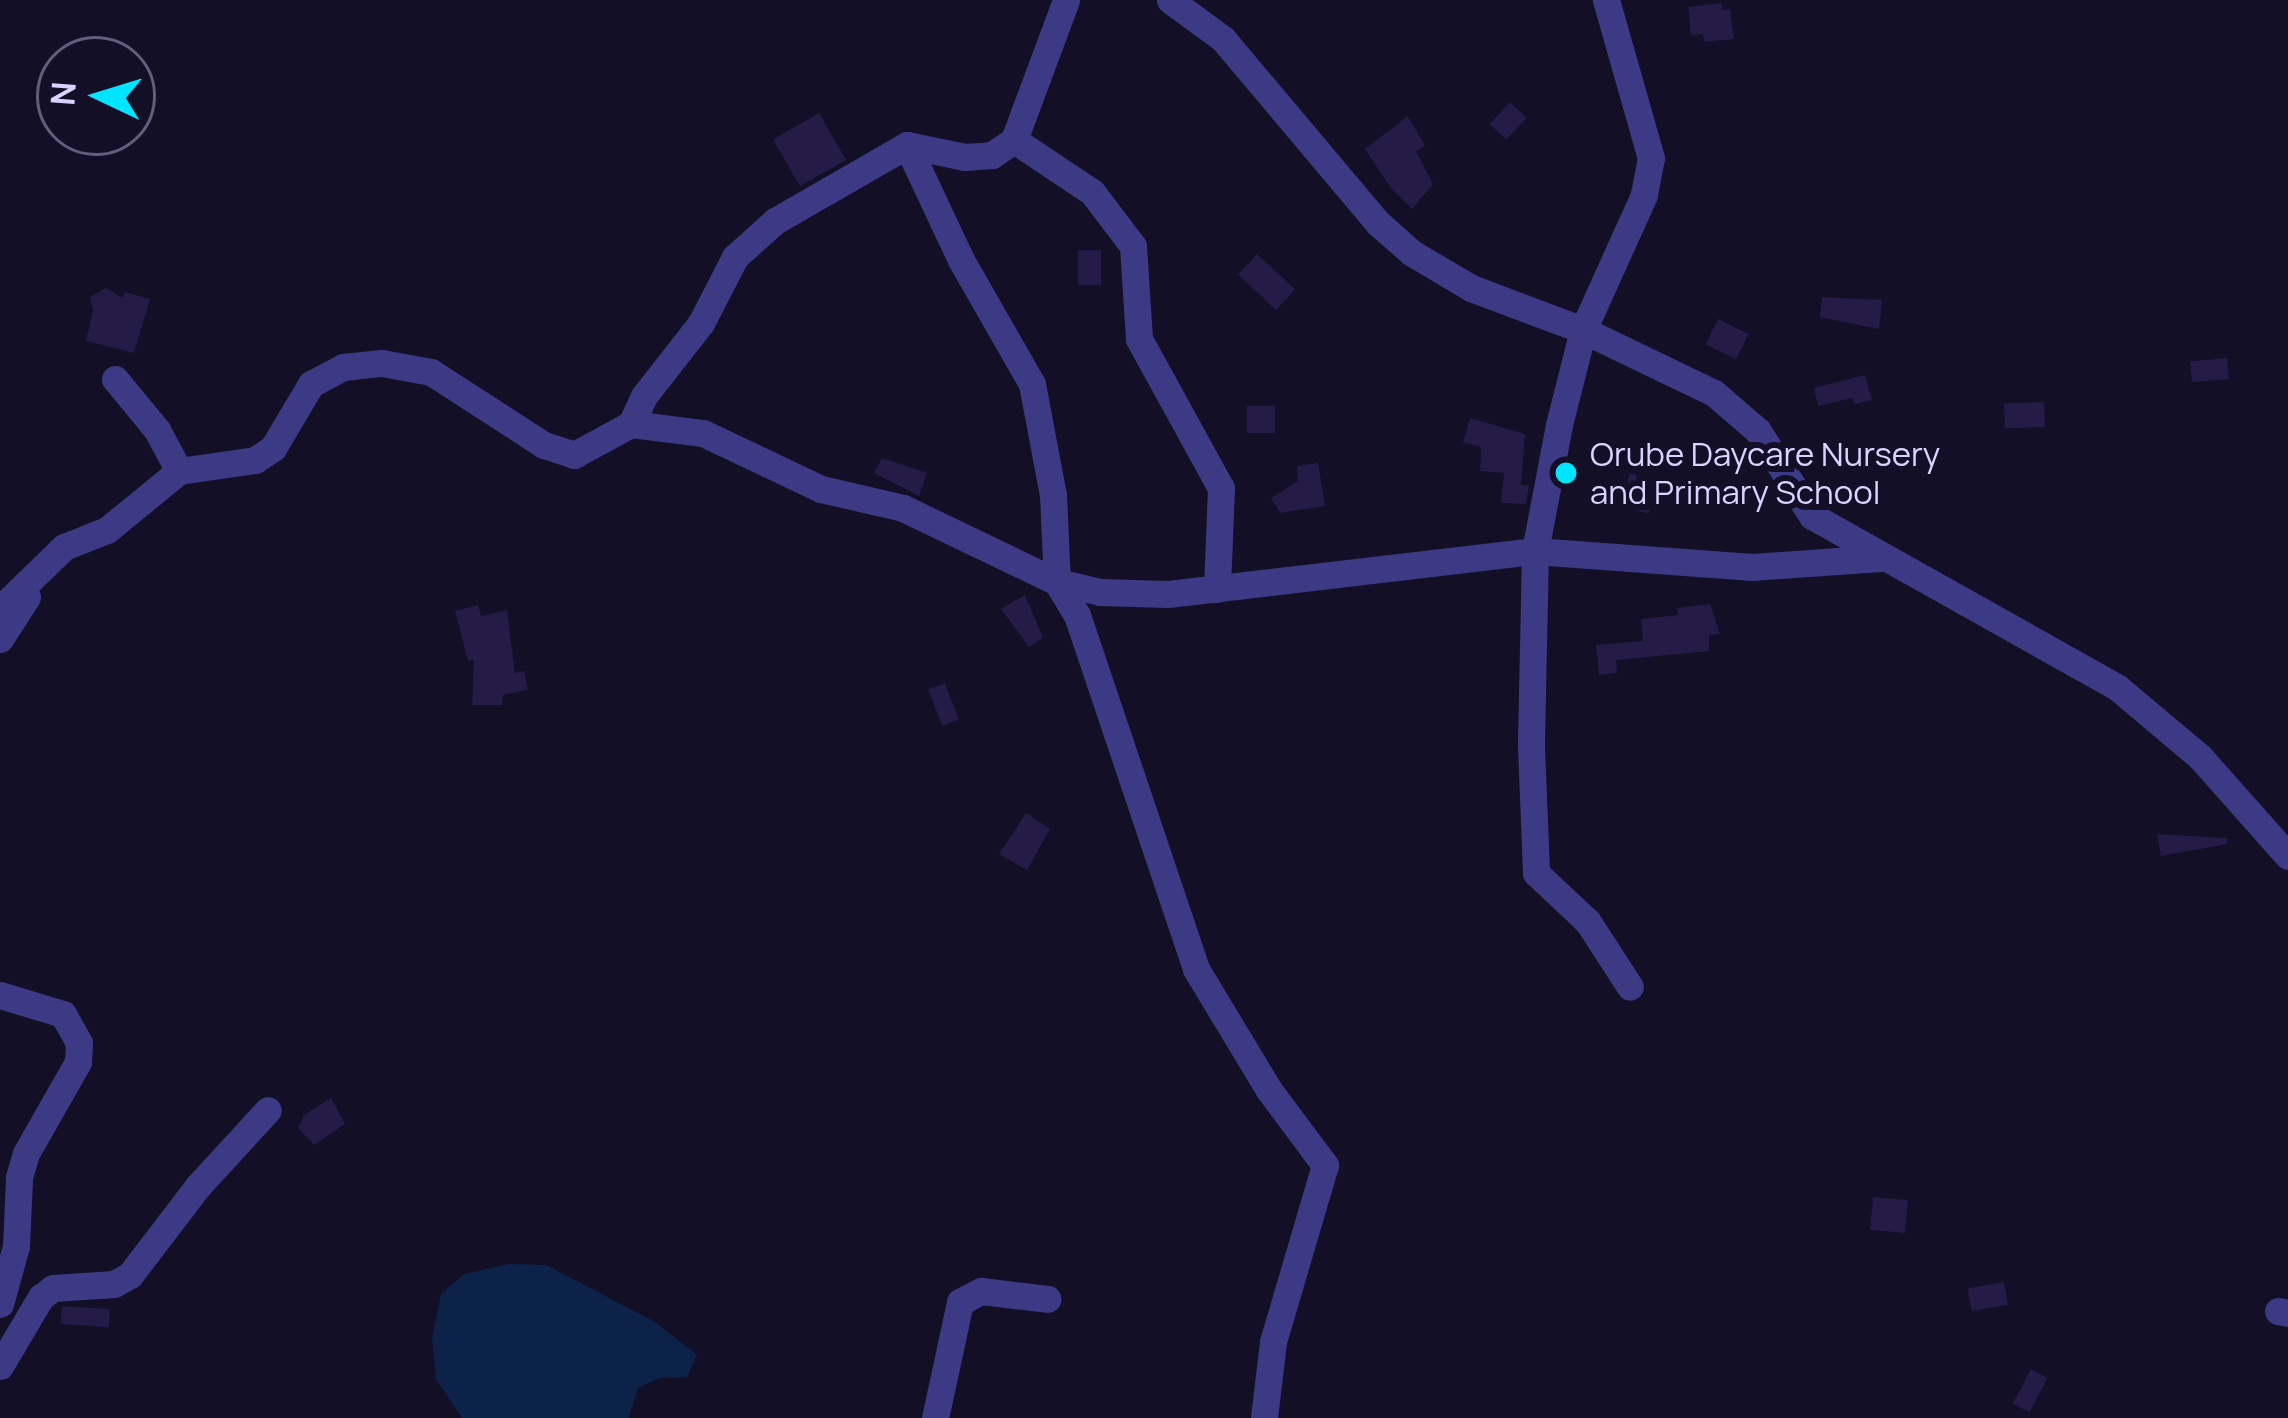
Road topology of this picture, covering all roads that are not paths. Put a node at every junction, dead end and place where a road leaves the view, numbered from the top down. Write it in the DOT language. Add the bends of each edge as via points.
graph roads {
  1 [pos="1066,0"];
  2 [pos="1170,0"];
  3 [pos="1606,0"];
  4 [pos="1015,140"];
  5 [pos="907,145"];
  6 [pos="1583,330"];
  7 [pos="116,379"];
  8 [pos="631,424"];
  9 [pos="179,471"];
  10 [pos="1535,551"];
  11 [pos="1880,558"];
  12 [pos="49,559"];
  13 [pos="1057,583"];
  14 [pos="1217,589"];
  15 [pos="1100,592"];
  16 [pos="0,609"];
  17 [pos="1077,615"];
  18 [pos="0,639"];
  19 [pos="2288,856"];
  20 [pos="1630,987"];
  21 [pos="0,994"];
  22 [pos="268,1110"];
  23 [pos="1048,1299"];
  24 [pos="0,1304"];
  25 [pos="0,1366"];
  26 [pos="935,1418"];
  27 [pos="1264,1418"];
  1 -- 4 [label="street"];
  2 -- 6 [label="street" via="1223,39 1412,253 1471,288"];
  3 -- 6 [label="street" via="1651,158 1644,195"];
  4 -- 5 [label="street" via="992,155 964,157"];
  4 -- 14 [label="street" via="1092,192 1133,246 1138,339 1221,488"];
  5 -- 8 [label="street" via="748,242"];
  5 -- 13 [label="street" via="1032,384 1053,495"];
  6 -- 10 [label="street"];
  6 -- 11 [label="street" via="1736,408 1812,516"];
  7 -- 9 [label="street"];
  8 -- 9 [label="street" via="574,455 544,445 430,372 359,364 310,384 273,448 255,460"];
  8 -- 13 [label="street" via="725,440 821,489 920,515"];
  9 -- 12 [label="street" via="116,524"];
  10 -- 11 [label="street" via="1752,567"];
  10 -- 14 [label="street"];
  10 -- 20 [label="street" via="1537,873 1588,922"];
  11 -- 19 [label="street" via="2162,720"];
  12 -- 16 [label="street"];
  12 -- 18 [label="street"];
  13 -- 15 [label="street"];
  13 -- 17 [label="street"];
  14 -- 15 [label="street"];
  15 -- 17 [label="street"];
  17 -- 27 [label="street" via="1196,969 1325,1165 1274,1342"];
  21 -- 24 [label="street" via="63,1014 79,1043 78,1063 26,1154"];
  22 -- 25 [label="street" via="130,1275 114,1284 53,1288"];
  23 -- 26 [label="street" via="981,1292 960,1302"];
}
